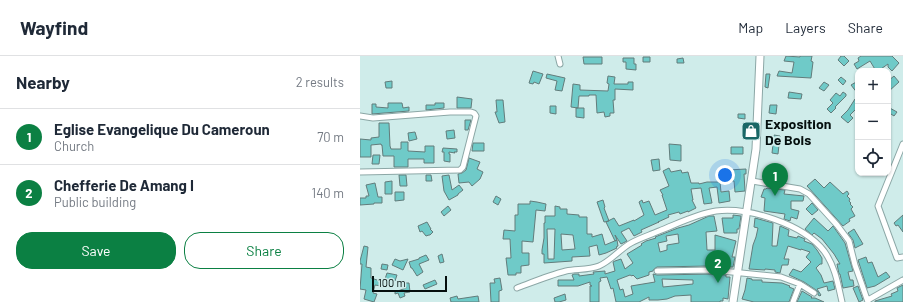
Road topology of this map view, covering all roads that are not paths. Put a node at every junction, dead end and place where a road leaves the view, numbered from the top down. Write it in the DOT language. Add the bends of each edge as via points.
graph roads {
  1 [pos="558,56"];
  2 [pos="760,56"];
  3 [pos="560,64"];
  4 [pos="360,116"];
  5 [pos="903,144"];
  6 [pos="360,172"];
  7 [pos="752,181"];
  8 [pos="747,212"];
  9 [pos="903,257"];
  10 [pos="657,272"];
  11 [pos="738,272"];
  12 [pos="903,280"];
  13 [pos="800,284"];
  14 [pos="518,288"];
  15 [pos="814,293"];
  16 [pos="868,301"];
  17 [pos="733,302"];
  18 [pos="793,302"];
  19 [pos="842,302"];
  1 -- 3 [label="street"];
  2 -- 7 [label="main road" via="757,142"];
  4 -- 6 [label="street" via="373,118 471,112 476,116 463,167 460,170"];
  5 -- 9 [label="street" via="878,206 897,258"];
  7 -- 8 [label="main road"];
  7 -- 16 [label="street" via="800,189 813,198 849,241"];
  8 -- 11 [label="main road"];
  8 -- 14 [label="street" via="717,211 697,216 631,243 597,267 557,274"];
  8 -- 19 [label="street" via="776,220 816,242 834,270"];
  10 -- 11 [label="street"];
  11 -- 13 [label="street" via="781,277"];
  11 -- 17 [label="main road"];
  12 -- 16 [label="street"];
  13 -- 15 [label="street"];
  13 -- 18 [label="street"];
}
